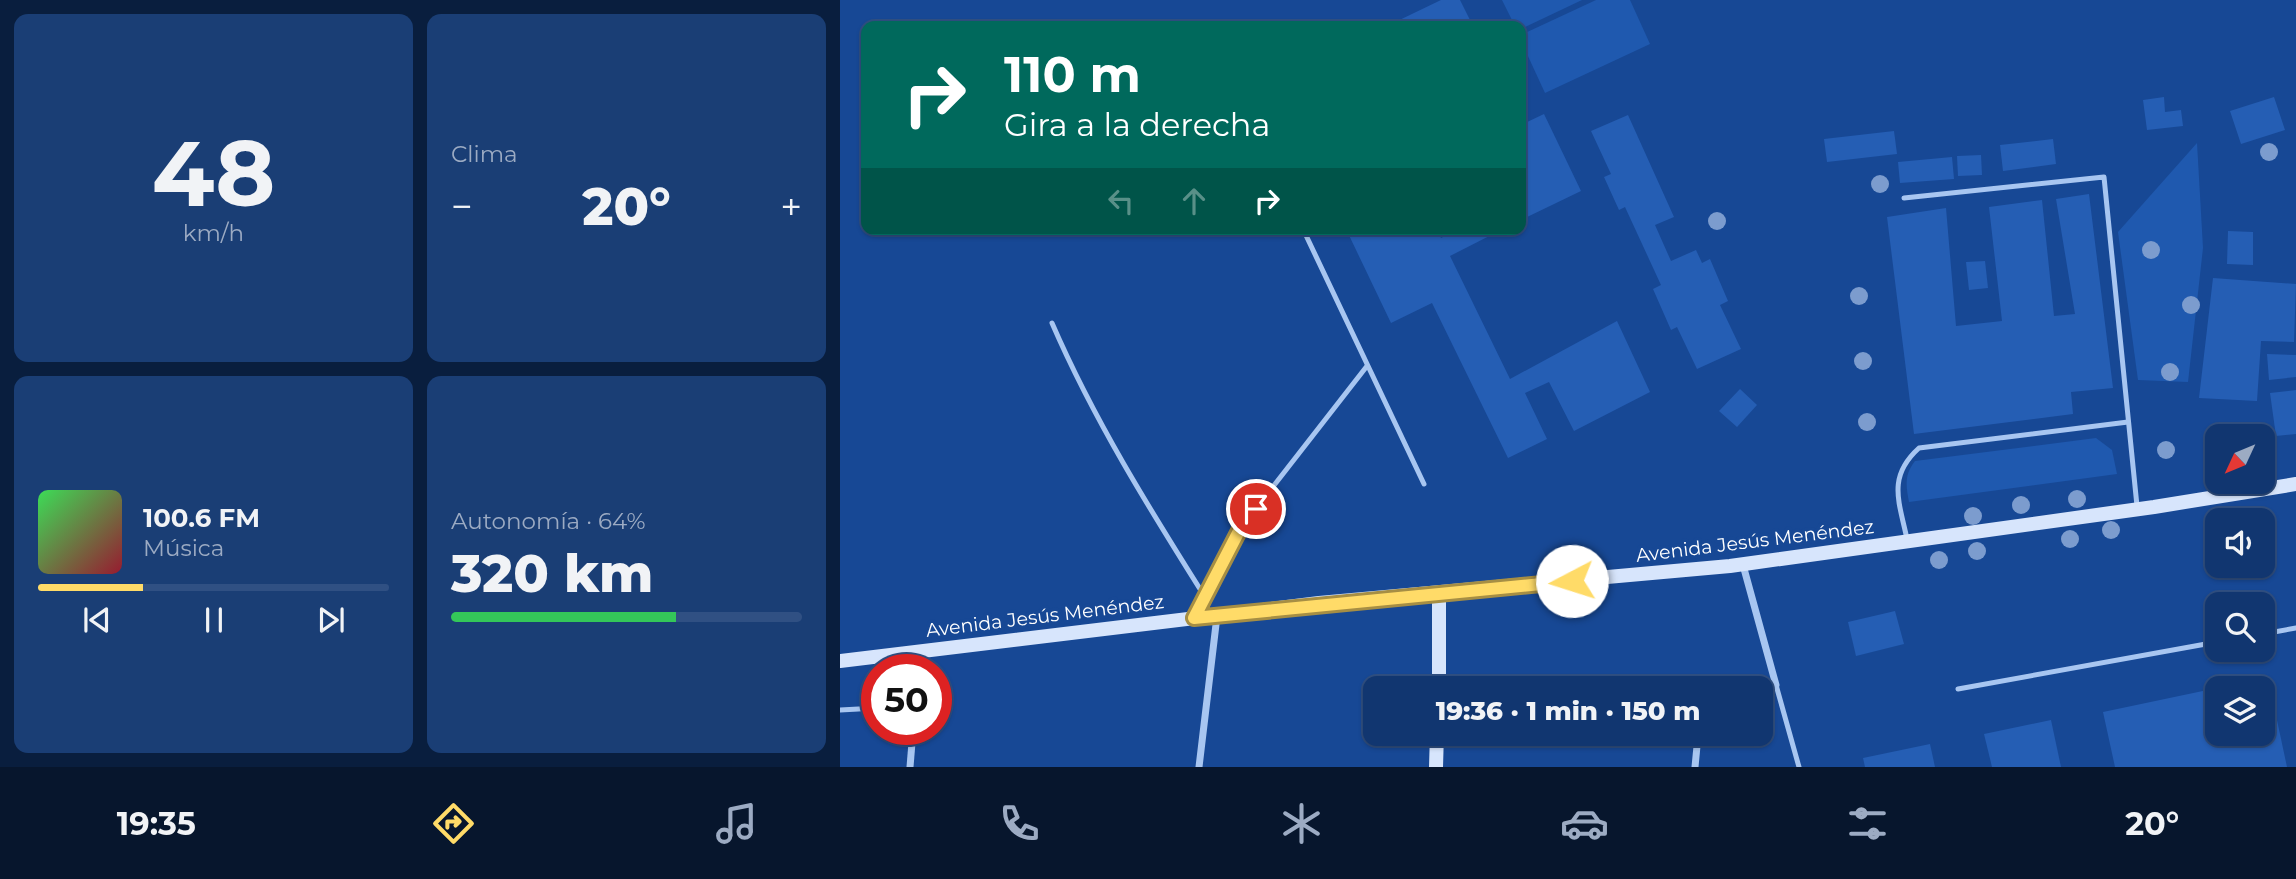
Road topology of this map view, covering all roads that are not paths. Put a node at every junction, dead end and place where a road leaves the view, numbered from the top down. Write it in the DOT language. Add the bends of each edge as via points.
graph roads {
  1 [pos="1904,198"];
  2 [pos="1306,235"];
  3 [pos="1052,323"];
  4 [pos="1367,366"];
  5 [pos="2128,422"];
  6 [pos="1424,484"];
  7 [pos="2296,484"];
  8 [pos="2137,510"];
  9 [pos="1907,542"];
  10 [pos="1742,565"];
  11 [pos="1439,593"];
  12 [pos="1205,597"];
  13 [pos="1217,615"];
  14 [pos="1194,618"];
  15 [pos="2296,628"];
  16 [pos="2275,632"];
  17 [pos="2205,644"];
  18 [pos="840,661"];
  19 [pos="1439,676"];
  20 [pos="1776,685"];
  21 [pos="1773,686"];
  22 [pos="1958,689"];
  23 [pos="861,709"];
  24 [pos="840,710"];
  25 [pos="912,745"];
  26 [pos="1437,746"];
  27 [pos="1697,746"];
  28 [pos="910,767"];
  29 [pos="1199,767"];
  30 [pos="1436,767"];
  31 [pos="1695,767"];
  32 [pos="1799,767"];
  1 -- 5 [label="lane" via="2104,177"];
  2 -- 4 [label="lane"];
  3 -- 12 [label="lane" via="1077,380 1139,492"];
  4 -- 6 [label="lane"];
  4 -- 12 [label="lane" via="1240,529"];
  5 -- 8 [label="lane"];
  5 -- 9 [label="lane" via="1919,448 1907,459 1896,485"];
  7 -- 8 [label="main road, Avenida Jesús Menéndez"];
  8 -- 9 [label="main road, Avenida Jesús Menéndez"];
  9 -- 10 [label="main road, Avenida Jesús Menéndez"];
  10 -- 11 [label="main road, Avenida Jesús Menéndez"];
  10 -- 20 [label="street"];
  11 -- 13 [label="main road, Avenida Jesús Menéndez"];
  11 -- 19 [label="main road"];
  12 -- 14 [label="lane"];
  13 -- 14 [label="main road, Avenida Jesús Menéndez"];
  13 -- 29 [label="street"];
  14 -- 18 [label="main road, Avenida Jesús Menéndez"];
  15 -- 16 [label="lane"];
  17 -- 22 [label="lane"];
  20 -- 21 [label="street"];
  20 -- 32 [label="lane"];
  23 -- 24 [label="lane"];
  25 -- 28 [label="street"];
  26 -- 30 [label="main road"];
  27 -- 31 [label="street"];
}
